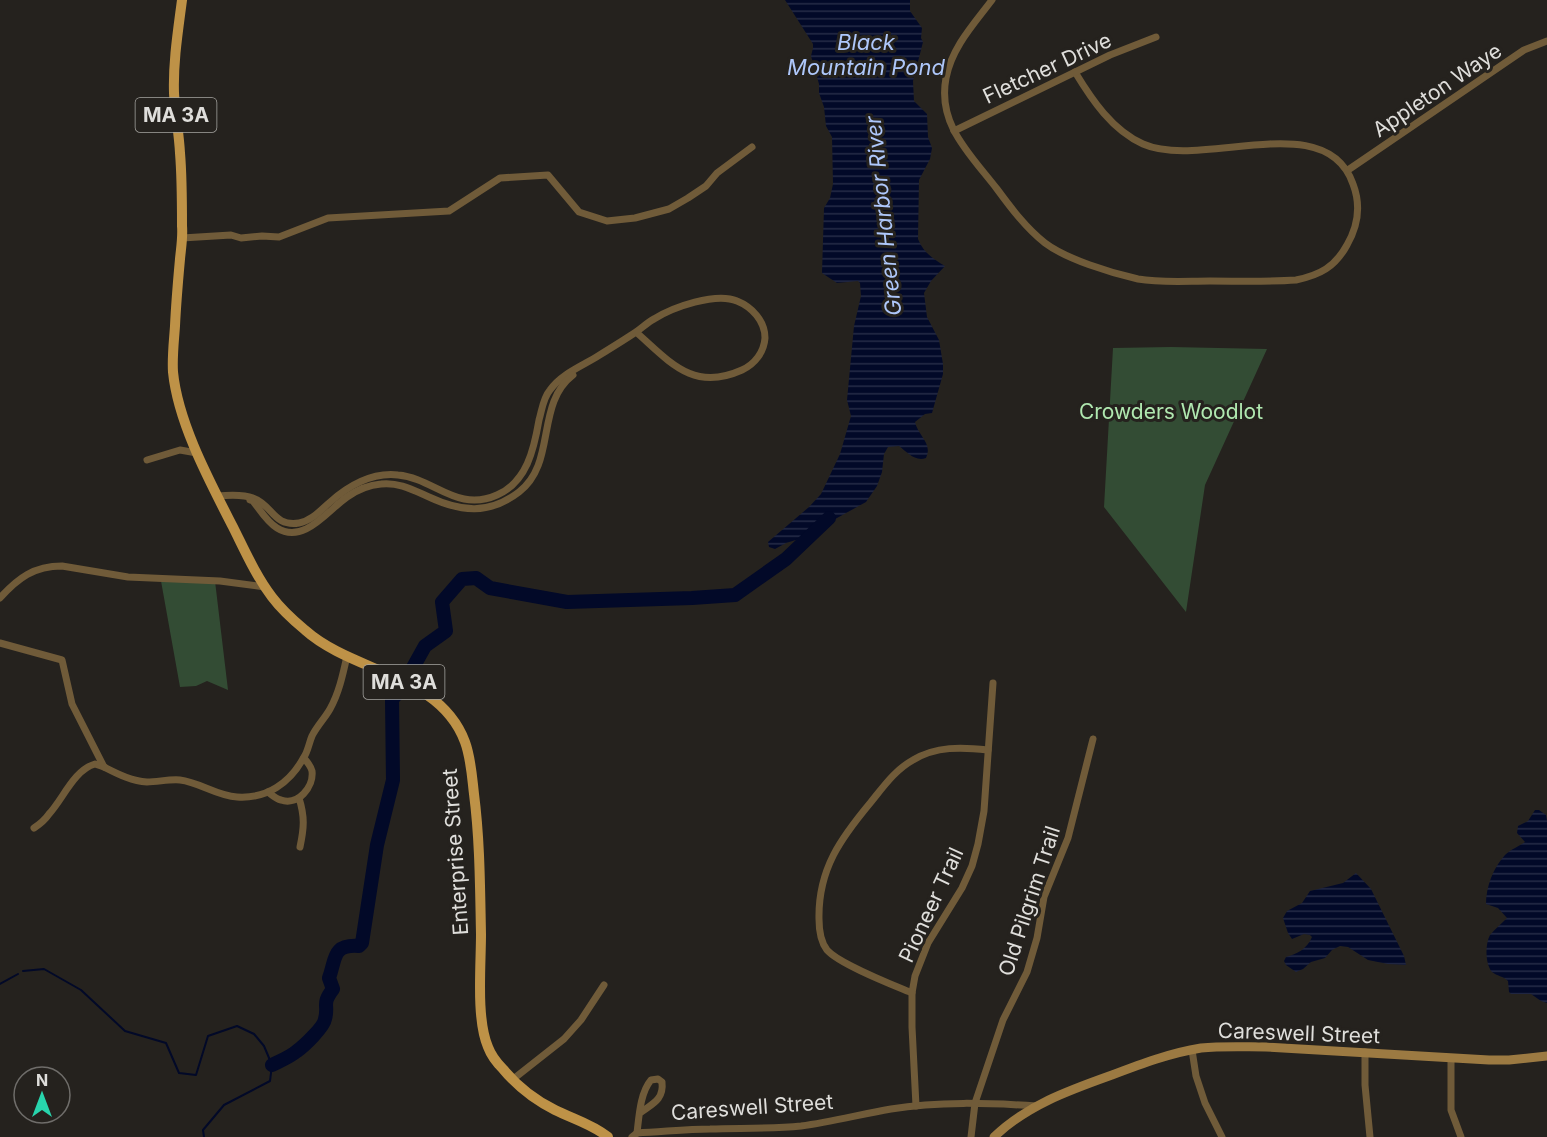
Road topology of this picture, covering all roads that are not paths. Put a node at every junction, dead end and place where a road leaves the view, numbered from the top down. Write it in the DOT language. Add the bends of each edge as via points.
graph roads {
  1 [pos="182,0"];
  2 [pos="992,0"];
  3 [pos="1156,37"];
  4 [pos="1547,41"];
  5 [pos="1075,72"];
  6 [pos="954,131"];
  7 [pos="752,147"];
  8 [pos="1348,170"];
  9 [pos="182,234"];
  10 [pos="636,332"];
  11 [pos="597,357"];
  12 [pos="541,412"];
  13 [pos="549,416"];
  14 [pos="197,453"];
  15 [pos="147,460"];
  16 [pos="390,474"];
  17 [pos="389,483"];
  18 [pos="511,486"];
  19 [pos="445,494"];
  20 [pos="517,494"];
  21 [pos="217,496"];
  22 [pos="442,502"];
  23 [pos="331,506"];
  24 [pos="265,586"];
  25 [pos="0,598"];
  26 [pos="0,643"];
  27 [pos="347,656"];
  28 [pos="993,683"];
  29 [pos="1093,739"];
  30 [pos="988,750"];
  31 [pos="304,758"];
  32 [pos="104,767"];
  33 [pos="268,792"];
  34 [pos="299,798"];
  35 [pos="34,828"];
  36 [pos="300,847"];
  37 [pos="604,985"];
  38 [pos="912,993"];
  39 [pos="1192,1050"];
  40 [pos="1365,1052"];
  41 [pos="1547,1056"];
  42 [pos="1451,1058"];
  43 [pos="512,1080"];
  44 [pos="975,1103"];
  45 [pos="916,1106"];
  46 [pos="1037,1106"];
  47 [pos="640,1113"];
  48 [pos="635,1135"];
  49 [pos="608,1137"];
  50 [pos="971,1137"];
  51 [pos="994,1137"];
  52 [pos="1222,1137"];
  53 [pos="1370,1137"];
  54 [pos="1461,1137"];
  1 -- 9 [label="main road, MA 3A" via="174,93"];
  2 -- 6 [label="street" via="957,48 949,66 945,103"];
  3 -- 5 [label="street, Fletcher Drive"];
  4 -- 8 [label="street, Appleton Waye" via="1524,50"];
  5 -- 6 [label="street, Fletcher Drive"];
  5 -- 8 [label="street" via="1108,119 1152,147 1186,150 1283,143 1308,145 1326,152"];
  6 -- 8 [label="street" via="963,148 1046,244 1088,264 1138,279 1296,280 1327,269 1342,254 1355,225 1358,205"];
  7 -- 9 [label="street" via="688,198 669,209 635,218 607,221 579,212 548,175 500,178 449,211 328,218 279,237"];
  9 -- 14 [label="main road, Enterprise Street / MA 3A" via="174,375 179,405"];
  10 -- 10 [label="street" via="677,309 724,298 752,310 760,319 765,338 760,355 752,364 732,374 708,377 679,369"];
  10 -- 11 [label="street"];
  11 -- 12 [label="street" via="561,378 549,390"];
  11 -- 13 [label="street" via="562,386"];
  12 -- 13 [label="street"];
  12 -- 18 [label="street" via="529,462"];
  13 -- 20 [label="street" via="536,471"];
  14 -- 15 [label="street" via="180,450"];
  14 -- 21 [label="main road, Enterprise Street / MA 3A"];
  16 -- 17 [label="street"];
  16 -- 19 [label="street" via="428,484"];
  16 -- 23 [label="street" via="370,477 346,489"];
  17 -- 22 [label="street"];
  17 -- 23 [label="street" via="364,488"];
  18 -- 19 [label="street" via="486,498 468,500"];
  18 -- 20 [label="street"];
  19 -- 22 [label="street"];
  20 -- 22 [label="street" via="486,508 462,508"];
  21 -- 23 [label="street" via="253,498 284,522 315,520"];
  21 -- 24 [label="main road, Enterprise Street / MA 3A"];
  24 -- 25 [label="street" via="128,577 53,566 32,571"];
  24 -- 27 [label="main road, Enterprise Street / MA 3A" via="304,630 321,644"];
  26 -- 32 [label="street" via="62,660 72,705"];
  27 -- 31 [label="street" via="330,710 312,736"];
  27 -- 43 [label="main road, Enterprise Street / MA 3A" via="429,696 452,718 465,741 478,838 482,1020 490,1051"];
  28 -- 30 [label="street, Pioneer Trail"];
  29 -- 44 [label="street, Old Pilgrim Trail" via="1068,838 1044,897 1027,972 1003,1020"];
  30 -- 38 [label="street, Pioneer Trail" via="984,811 972,866 928,943"];
  30 -- 38 [label="street" via="943,749 910,761 887,781 852,824 826,871 819,924 827,950 844,962"];
  31 -- 33 [label="street" via="286,782"];
  31 -- 34 [label="street" via="312,776 309,787"];
  32 -- 33 [label="street" via="127,778 180,780 237,797"];
  32 -- 35 [label="street" via="95,764 85,768"];
  33 -- 34 [label="street" via="284,801"];
  34 -- 36 [label="street" via="304,823"];
  37 -- 43 [label="street" via="564,1040"];
  38 -- 45 [label="street, Pioneer Trail"];
  39 -- 40 [label="main road, Careswell Street" via="1240,1046"];
  39 -- 46 [label="main road, Careswell Street" via="1147,1062"];
  39 -- 52 [label="street" via="1205,1103"];
  40 -- 42 [label="main road, Careswell Street"];
  40 -- 53 [label="street"];
  41 -- 42 [label="main road, Careswell Street" via="1509,1060"];
  42 -- 54 [label="street" via="1451,1110"];
  43 -- 49 [label="main road, Enterprise Street / MA 3A" via="544,1104"];
  44 -- 45 [label="street, Careswell Street"];
  44 -- 46 [label="street, Careswell Street"];
  44 -- 50 [label="street, Old Pilgrim Trail"];
  45 -- 48 [label="street, Careswell Street" via="779,1128"];
  46 -- 51 [label="main road"];
  47 -- 47 [label="street" via="646,1086 658,1079 663,1091 660,1098"];
  47 -- 48 [label="street"];
}
